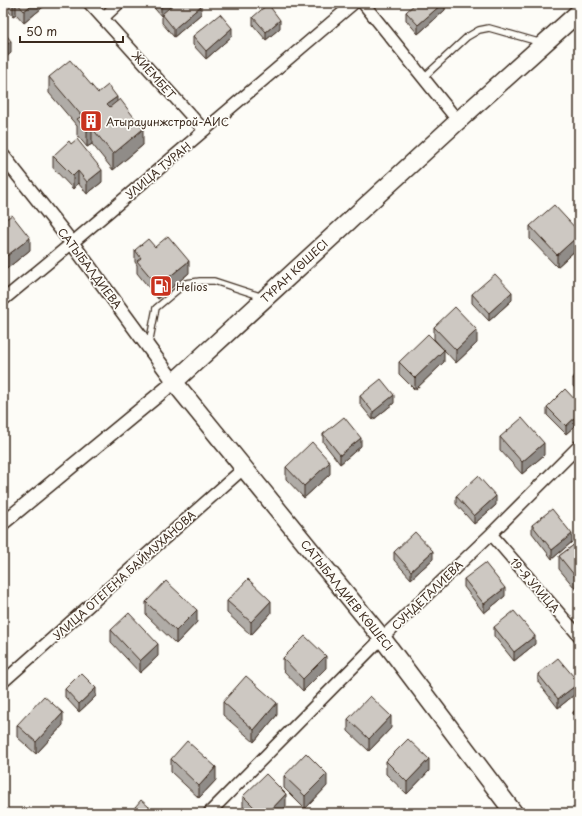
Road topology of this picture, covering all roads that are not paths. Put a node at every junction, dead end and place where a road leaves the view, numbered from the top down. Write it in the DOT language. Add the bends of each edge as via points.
graph roads {
  1 [pos="89,3"];
  2 [pos="118,3"];
  3 [pos="354,3"];
  4 [pos="363,3"];
  5 [pos="579,12"];
  6 [pos="103,18"];
  7 [pos="544,43"];
  8 [pos="424,78"];
  9 [pos="458,121"];
  10 [pos="204,130"];
  11 [pos="4,159"];
  12 [pos="72,243"];
  13 [pos="265,298"];
  14 [pos="3,300"];
  15 [pos="148,346"];
  16 [pos="174,382"];
  17 [pos="579,446"];
  18 [pos="244,468"];
  19 [pos="3,523"];
  20 [pos="491,534"];
  21 [pos="579,636"];
  22 [pos="382,638"];
  23 [pos="3,682"];
  24 [pos="511,812"];
  25 [pos="209,813"];
  1 -- 6 [label="street, ЖИЕМБЕТ"];
  2 -- 6 [label="street"];
  3 -- 10 [label="street, УЛИЦА ТУРАН"];
  4 -- 8 [label="street"];
  5 -- 7 [label="main road, ТҰРАН КӨШЕСІ"];
  6 -- 10 [label="street, ЖИЕМБЕТ"];
  7 -- 8 [label="lane" via="489,28 478,30 467,37"];
  7 -- 9 [label="main road, ТҰРАН КӨШЕСІ"];
  8 -- 9 [label="street"];
  9 -- 13 [label="main road, ТҰРАН КӨШЕСІ"];
  10 -- 12 [label="street, УЛИЦА ТУРАН"];
  11 -- 12 [label="street, САТЫБАЛДИЕВА"];
  12 -- 14 [label="street, УЛИЦА ТУРАН"];
  12 -- 15 [label="street, САТЫБАЛДИЕВА"];
  13 -- 15 [label="lane" via="214,281 186,283 156,308"];
  13 -- 16 [label="main road, ТҰРАН КӨШЕСІ"];
  15 -- 16 [label="street, САТЫБАЛДИЕВА"];
  16 -- 18 [label="main road, САТЫБАЛДИЕВ КӨШЕСІ"];
  16 -- 19 [label="street, ТҰРАН КӨШЕСІ"];
  17 -- 20 [label="street, СУНДЕТАЛИЕВА"];
  18 -- 22 [label="main road, САТЫБАЛДИЕВ КӨШЕСІ"];
  18 -- 23 [label="street, УЛИЦА ОТЕГЕНА БАЙМУХАНОВА"];
  20 -- 21 [label="street, 19-Я УЛИЦА"];
  20 -- 22 [label="street, СУНДЕТАЛИЕВА"];
  22 -- 24 [label="main road, САТЫБАЛДИЕВ КӨШЕСІ"];
  22 -- 25 [label="street, СУНДЕТАЛИЕВА"];
}
